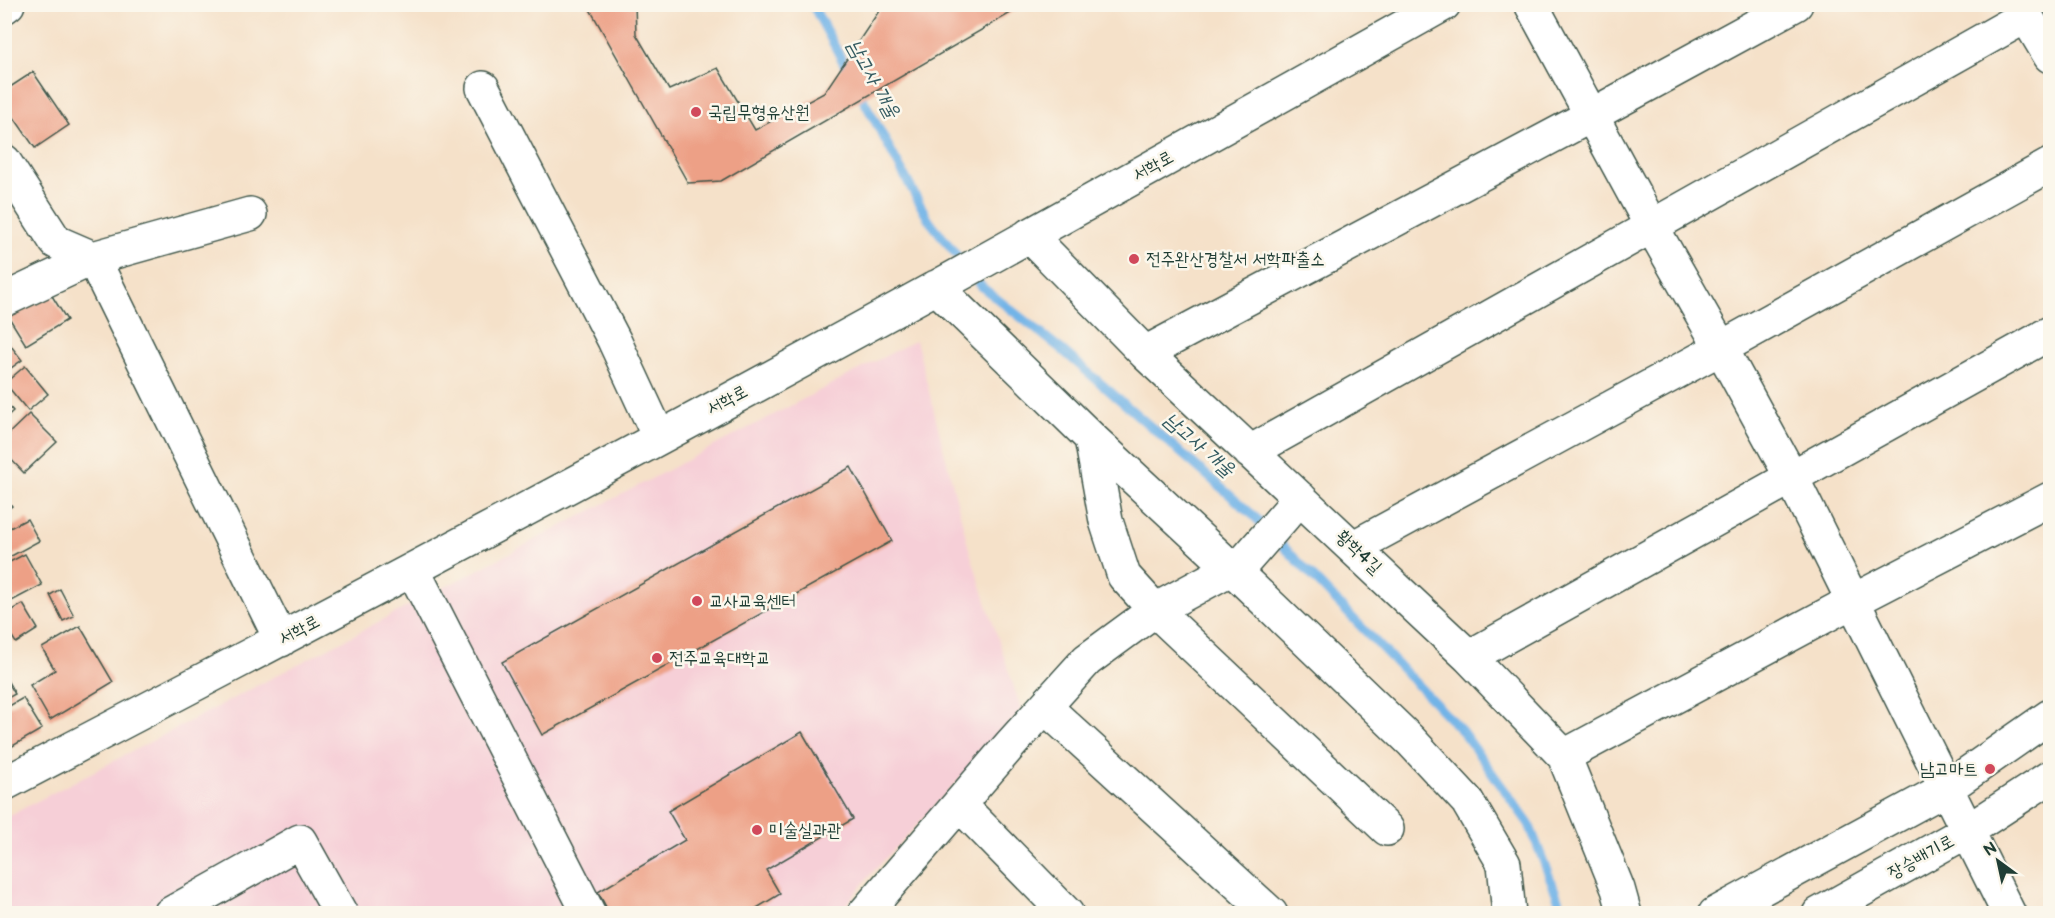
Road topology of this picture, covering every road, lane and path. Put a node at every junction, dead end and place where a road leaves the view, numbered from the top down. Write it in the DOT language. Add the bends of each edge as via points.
graph roads {
  1 [pos="1444,4"];
  2 [pos="1531,4"];
  3 [pos="1796,4"];
  4 [pos="2022,10"];
  5 [pos="2050,56"];
  6 [pos="483,88"];
  7 [pos="1592,115"];
  8 [pos="4,161"];
  9 [pos="2046,179"];
  10 [pos="250,214"];
  11 [pos="1652,227"];
  12 [pos="1029,235"];
  13 [pos="93,258"];
  14 [pos="944,283"];
  15 [pos="4,300"];
  16 [pos="2050,333"];
  17 [pos="1721,348"];
  18 [pos="1144,353"];
  19 [pos="659,438"];
  20 [pos="1091,438"];
  21 [pos="1250,452"];
  22 [pos="1792,478"];
  23 [pos="2050,499"];
  24 [pos="1292,508"];
  25 [pos="1354,547"];
  26 [pos="1243,558"];
  27 [pos="412,570"];
  28 [pos="1853,601"];
  29 [pos="1155,610"];
  30 [pos="282,640"];
  31 [pos="1469,657"];
  32 [pos="1046,708"];
  33 [pos="2050,716"];
  34 [pos="1564,756"];
  35 [pos="2050,777"];
  36 [pos="4,784"];
  37 [pos="1947,788"];
  38 [pos="959,804"];
  39 [pos="1387,829"];
  40 [pos="1969,830"];
  41 [pos="170,914"];
  42 [pos="341,914"];
  43 [pos="589,914"];
  44 [pos="864,914"];
  45 [pos="1067,914"];
  46 [pos="1271,914"];
  47 [pos="1509,914"];
  48 [pos="1625,914"];
  49 [pos="1715,914"];
  50 [pos="1819,914"];
  51 [pos="2009,914"];
  1 -- 12 [label="street, 서학로"];
  2 -- 7 [label="street"];
  3 -- 7 [label="street"];
  4 -- 5 [label="street"];
  4 -- 11 [label="street"];
  6 -- 19 [label="street" via="614,340"];
  7 -- 11 [label="street"];
  7 -- 18 [label="street"];
  8 -- 13 [label="street" via="56,242"];
  9 -- 17 [label="street"];
  10 -- 13 [label="street"];
  11 -- 17 [label="street"];
  11 -- 21 [label="street"];
  12 -- 14 [label="street, 서학로"];
  12 -- 18 [label="street, 황학4길"];
  13 -- 15 [label="street"];
  13 -- 30 [label="street"];
  14 -- 19 [label="street, 서학로"];
  14 -- 20 [label="street"];
  16 -- 22 [label="street"];
  17 -- 22 [label="street"];
  17 -- 25 [label="street"];
  18 -- 21 [label="street, 황학4길"];
  19 -- 27 [label="street, 서학로"];
  20 -- 26 [label="street"];
  20 -- 29 [label="street" via="1106,521 1124,576"];
  21 -- 24 [label="street, 황학4길"];
  22 -- 28 [label="street"];
  22 -- 31 [label="street"];
  23 -- 28 [label="street"];
  24 -- 25 [label="street, 황학4길"];
  24 -- 26 [label="street"];
  25 -- 31 [label="street, 황학4길"];
  26 -- 29 [label="street"];
  26 -- 47 [label="street" via="1467,801 1504,864"];
  27 -- 30 [label="street, 서학로"];
  27 -- 43 [label="street"];
  28 -- 34 [label="street"];
  28 -- 37 [label="street"];
  29 -- 32 [label="street" via="1087,660"];
  29 -- 39 [label="street"];
  30 -- 36 [label="street, 서학로"];
  31 -- 34 [label="street, 황학4길"];
  32 -- 38 [label="street"];
  32 -- 46 [label="street"];
  33 -- 37 [label="street"];
  34 -- 48 [label="street, 황학4길"];
  35 -- 40 [label="street, 장승배기로"];
  37 -- 40 [label="street"];
  37 -- 49 [label="street"];
  38 -- 44 [label="street"];
  38 -- 45 [label="street"];
  40 -- 50 [label="street, 장승배기로"];
  40 -- 51 [label="street"];
  41 -- 42 [label="street" via="300,842"];
}
